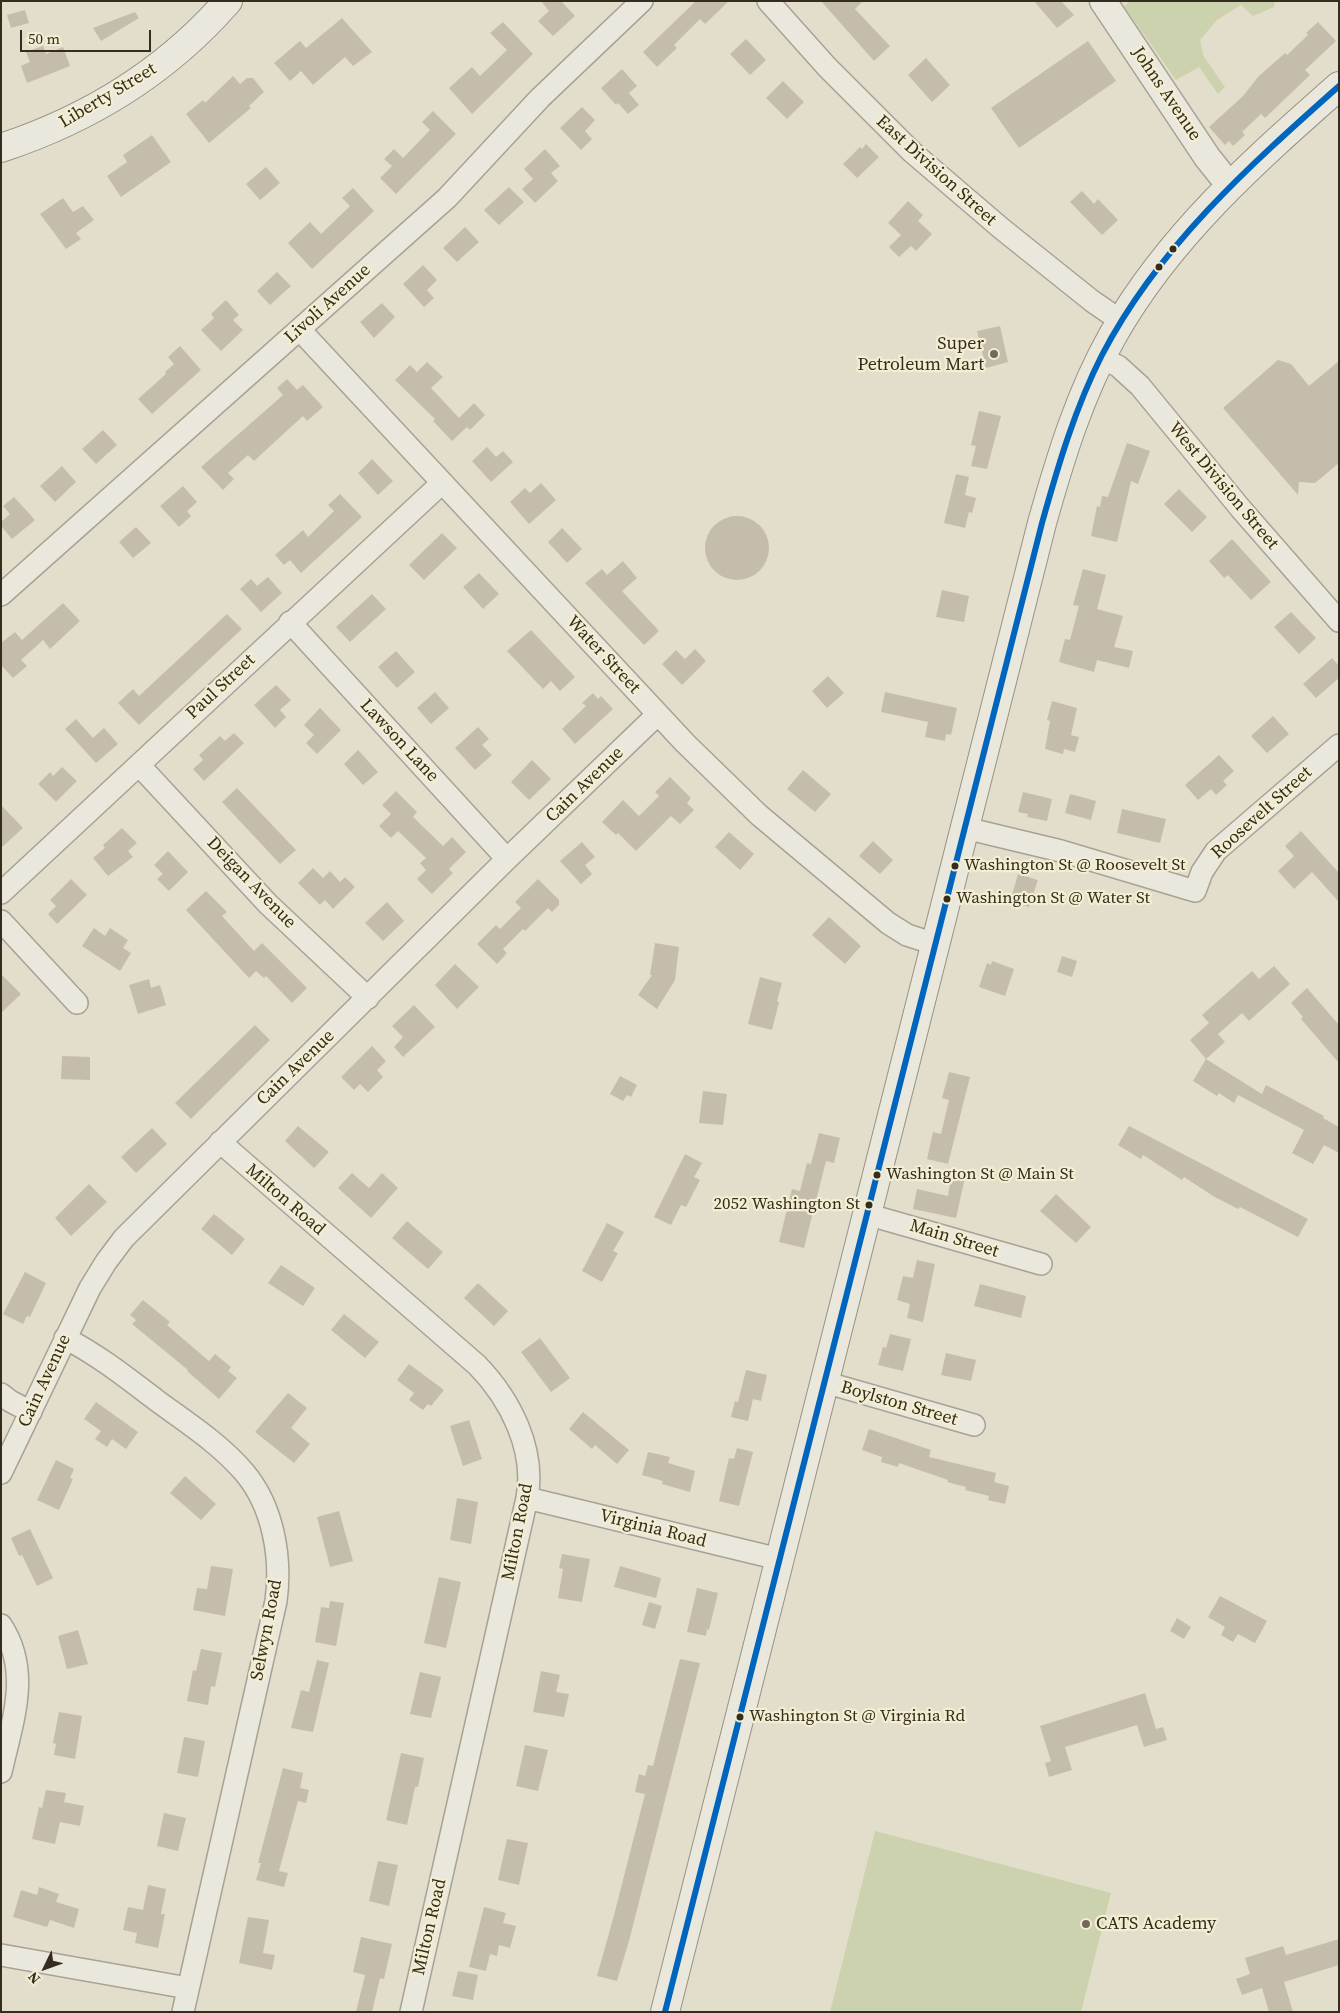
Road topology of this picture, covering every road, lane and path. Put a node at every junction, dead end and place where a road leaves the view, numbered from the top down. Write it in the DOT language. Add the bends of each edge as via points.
graph roads {
  1 [pos="642,1"];
  2 [pos="768,1"];
  3 [pos="1103,1"];
  4 [pos="226,2"];
  5 [pos="1339,86"];
  6 [pos="1,148"];
  7 [pos="1230,186"];
  8 [pos="1121,321"];
  9 [pos="300,330"];
  10 [pos="1101,358"];
  11 [pos="442,483"];
  12 [pos="1,595"];
  13 [pos="1339,621"];
  14 [pos="290,622"];
  15 [pos="658,714"];
  16 [pos="1339,745"];
  17 [pos="139,765"];
  18 [pos="965,828"];
  19 [pos="507,859"];
  20 [pos="1,892"];
  21 [pos="1,921"];
  22 [pos="935,944"];
  23 [pos="368,998"];
  24 [pos="77,1003"];
  25 [pos="220,1142"];
  26 [pos="866,1214"];
  27 [pos="1041,1264"];
  28 [pos="65,1338"];
  29 [pos="824,1382"];
  30 [pos="1,1394"];
  31 [pos="31,1412"];
  32 [pos="974,1425"];
  33 [pos="1,1473"];
  34 [pos="527,1498"];
  35 [pos="779,1559"];
  36 [pos="1,1625"];
  37 [pos="1,1772"];
  38 [pos="1,1955"];
  39 [pos="188,1988"];
  40 [pos="183,2012"];
  41 [pos="411,2012"];
  42 [pos="664,2012"];
  1 -- 9 [label="street, Livoli Avenue" via="540,98 447,198"];
  2 -- 8 [label="street, East Division Street" via="912,152 1002,229"];
  3 -- 7 [label="street, Johns Avenue" via="1207,157"];
  4 -- 6 [label="main road, Liberty Street" via="188,42 128,88 74,120"];
  5 -- 7 [label="main road"];
  7 -- 8 [label="main road" via="1176,245"];
  8 -- 10 [label="main road"];
  9 -- 11 [label="street, Water Street"];
  9 -- 12 [label="street, Livoli Avenue"];
  10 -- 13 [label="street, West Division Street" via="1118,366 1140,386"];
  10 -- 18 [label="main road" via="1078,411 1047,506"];
  11 -- 14 [label="street, Paul Street"];
  11 -- 15 [label="street, Water Street"];
  14 -- 17 [label="street, Paul Street"];
  14 -- 19 [label="street, Lawson Lane"];
  15 -- 19 [label="street, Cain Avenue"];
  15 -- 22 [label="street, Water Street" via="745,802 888,923 907,935"];
  16 -- 18 [label="street, Roosevelt Street" via="1223,845 1205,865 1195,890 1061,851"];
  17 -- 20 [label="street, Paul Street"];
  17 -- 23 [label="street, Deigan Avenue" via="268,904"];
  18 -- 22 [label="main road"];
  19 -- 23 [label="street, Cain Avenue"];
  21 -- 24 [label="street"];
  22 -- 26 [label="main road"];
  23 -- 25 [label="street, Cain Avenue"];
  25 -- 28 [label="street, Cain Avenue" via="115,1250 97,1275"];
  25 -- 34 [label="street, Milton Road" via="487,1376 504,1400 522,1439 529,1477"];
  26 -- 27 [label="street, Main Street"];
  26 -- 29 [label="main road"];
  28 -- 31 [label="street, Cain Avenue"];
  28 -- 39 [label="street, Selwyn Road" via="95,1355 234,1462 263,1502 276,1546 276,1600"];
  29 -- 32 [label="street, Boylston Street"];
  29 -- 35 [label="main road"];
  30 -- 31 [label="street"];
  31 -- 33 [label="street, Cain Avenue"];
  34 -- 35 [label="street, Virginia Road"];
  34 -- 41 [label="street, Milton Road"];
  35 -- 42 [label="main road"];
  36 -- 37 [label="street" via="13,1646 18,1682"];
  38 -- 39 [label="street"];
  39 -- 40 [label="street, Selwyn Road"];
}
